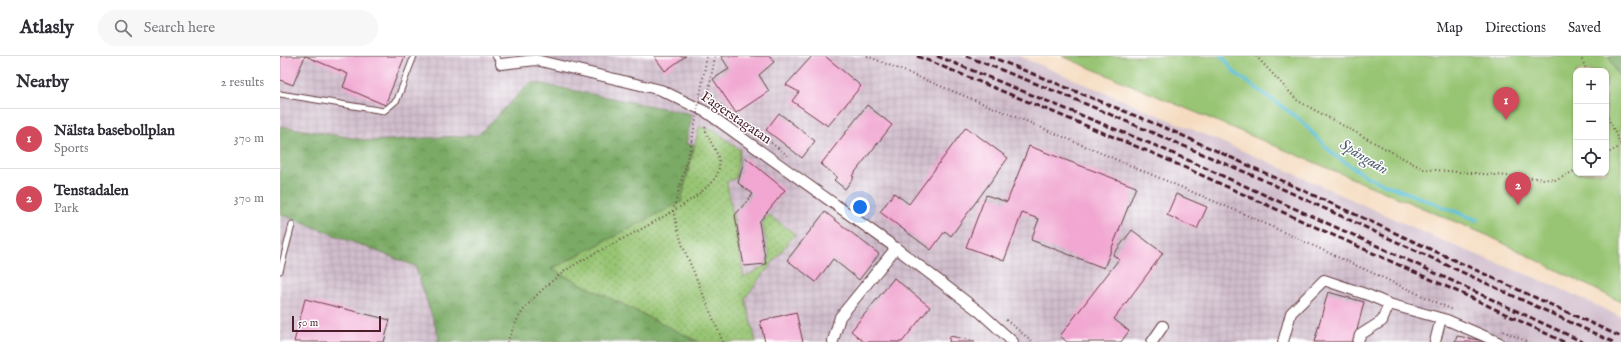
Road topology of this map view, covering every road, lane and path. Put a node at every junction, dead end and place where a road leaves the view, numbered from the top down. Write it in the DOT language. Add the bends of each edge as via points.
graph roads {
  1 [pos="414,56"];
  2 [pos="495,56"];
  3 [pos="707,56"];
  4 [pos="715,56"];
  5 [pos="867,56"];
  6 [pos="1256,56"];
  7 [pos="1580,56"];
  8 [pos="502,64"];
  9 [pos="1586,68"];
  10 [pos="280,94"];
  11 [pos="706,112"];
  12 [pos="1609,120"];
  13 [pos="1621,145"];
  14 [pos="1609,152"];
  15 [pos="1573,172"];
  16 [pos="674,211"];
  17 [pos="292,225"];
  18 [pos="896,248"];
  19 [pos="280,271"];
  20 [pos="1389,304"];
  21 [pos="1454,310"];
  22 [pos="1441,318"];
  23 [pos="1163,326"];
  24 [pos="1502,331"];
  25 [pos="833,341"];
  26 [pos="507,342"];
  27 [pos="723,342"];
  28 [pos="1013,342"];
  29 [pos="1152,342"];
  30 [pos="1283,342"];
  31 [pos="1358,342"];
  32 [pos="1435,342"];
  33 [pos="1498,342"];
  34 [pos="1528,342"];
  1 -- 10 [label="lane" via="397,100 384,111"];
  2 -- 8 [label="lane, Fagerstagatan"];
  3 -- 16 [label="path, bridge" via="692,141"];
  4 -- 11 [label="path"];
  5 -- 21 [label="path" via="1230,208"];
  6 -- 15 [label="path" via="1298,100 1423,169 1557,180"];
  7 -- 9 [label="path"];
  8 -- 11 [label="street, Fagerstagatan" via="536,60 661,90"];
  11 -- 16 [label="path" via="705,126 719,159 718,172 712,183"];
  11 -- 18 [label="street, Fagerstagatan"];
  12 -- 13 [label="path"];
  13 -- 14 [label="path"];
  16 -- 26 [label="path" via="570,267 545,288 519,316"];
  16 -- 27 [label="path" via="682,244"];
  17 -- 19 [label="lane"];
  18 -- 25 [label="street" via="840,317"];
  18 -- 28 [label="street, Fagerstagatan" via="980,312"];
  20 -- 22 [label="street"];
  20 -- 30 [label="street" via="1324,280 1291,313"];
  20 -- 31 [label="street" via="1382,321 1360,335"];
  22 -- 32 [label="street"];
  22 -- 33 [label="street"];
  23 -- 29 [label="street"];
  24 -- 34 [label="path"];
}
